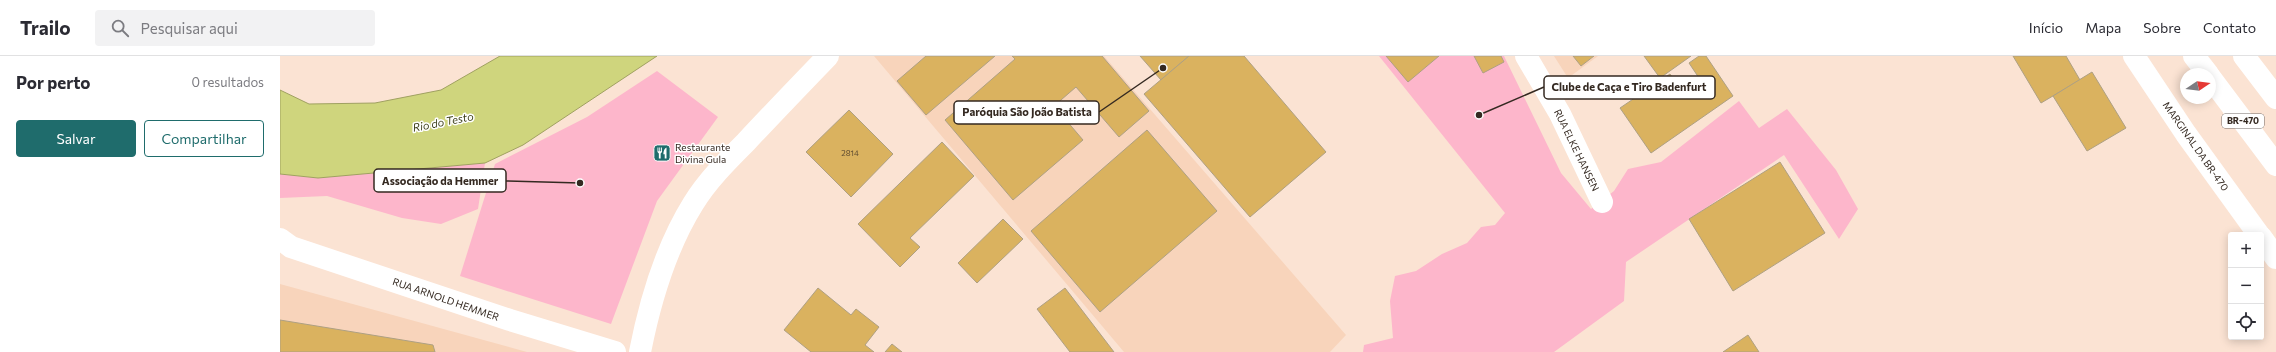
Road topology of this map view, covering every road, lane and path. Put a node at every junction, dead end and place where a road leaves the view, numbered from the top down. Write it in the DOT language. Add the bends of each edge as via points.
graph roads {
  1 [pos="828,56"];
  2 [pos="1526,56"];
  3 [pos="2134,56"];
  4 [pos="2194,56"];
  5 [pos="2244,56"];
  6 [pos="2203,68"];
  7 [pos="2216,85"];
  8 [pos="2276,98"];
  9 [pos="2276,165"];
  10 [pos="1602,202"];
  11 [pos="2257,232"];
  12 [pos="280,239"];
  13 [pos="2264,242"];
  14 [pos="2276,258"];
  15 [pos="615,352"];
  16 [pos="640,352"];
  1 -- 16 [label="main road" via="714,175 693,203 675,236 648,311"];
  2 -- 10 [label="main road, RUA ELKE HANSEN" via="1560,114"];
  3 -- 11 [label="main road, MARGINAL DA BR-470" via="2186,134"];
  4 -- 6 [label="main road"];
  5 -- 8 [label="main road"];
  7 -- 9 [label="main road, BR-470"];
  12 -- 15 [label="main road, RUA ARNOLD HEMMER" via="291,247"];
  13 -- 14 [label="main road, MARGINAL DA BR-470"];
}
